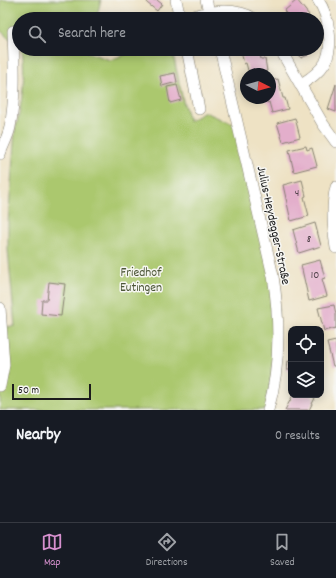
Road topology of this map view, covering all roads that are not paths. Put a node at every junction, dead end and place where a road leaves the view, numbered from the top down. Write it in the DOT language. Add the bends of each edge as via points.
graph roads {
  1 [pos="176,0"];
  2 [pos="206,0"];
  3 [pos="318,0"];
  4 [pos="179,12"];
  5 [pos="210,12"];
  6 [pos="223,12"];
  7 [pos="238,12"];
  8 [pos="323,12"];
  9 [pos="324,14"];
  10 [pos="13,56"];
  11 [pos="188,56"];
  12 [pos="222,56"];
  13 [pos="284,56"];
  14 [pos="300,85"];
  15 [pos="199,109"];
  16 [pos="336,142"];
  17 [pos="0,154"];
  18 [pos="336,187"];
  19 [pos="336,248"];
  20 [pos="0,308"];
  21 [pos="0,386"];
  22 [pos="268,410"];
  1 -- 4 [label="street"];
  2 -- 5 [label="street"];
  3 -- 8 [label="street"];
  6 -- 7 [label="street"];
  9 -- 14 [label="street" via="330,34 325,63 313,77"];
  10 -- 17 [label="street" via="13,102 9,129"];
  11 -- 15 [label="street"];
  12 -- 22 [label="street, Julius-Heydegger-Straße" via="273,276 277,303 279,339 276,372"];
  13 -- 14 [label="street"];
  14 -- 16 [label="street"];
  18 -- 19 [label="street"];
  20 -- 21 [label="street" via="4,365"];
}
